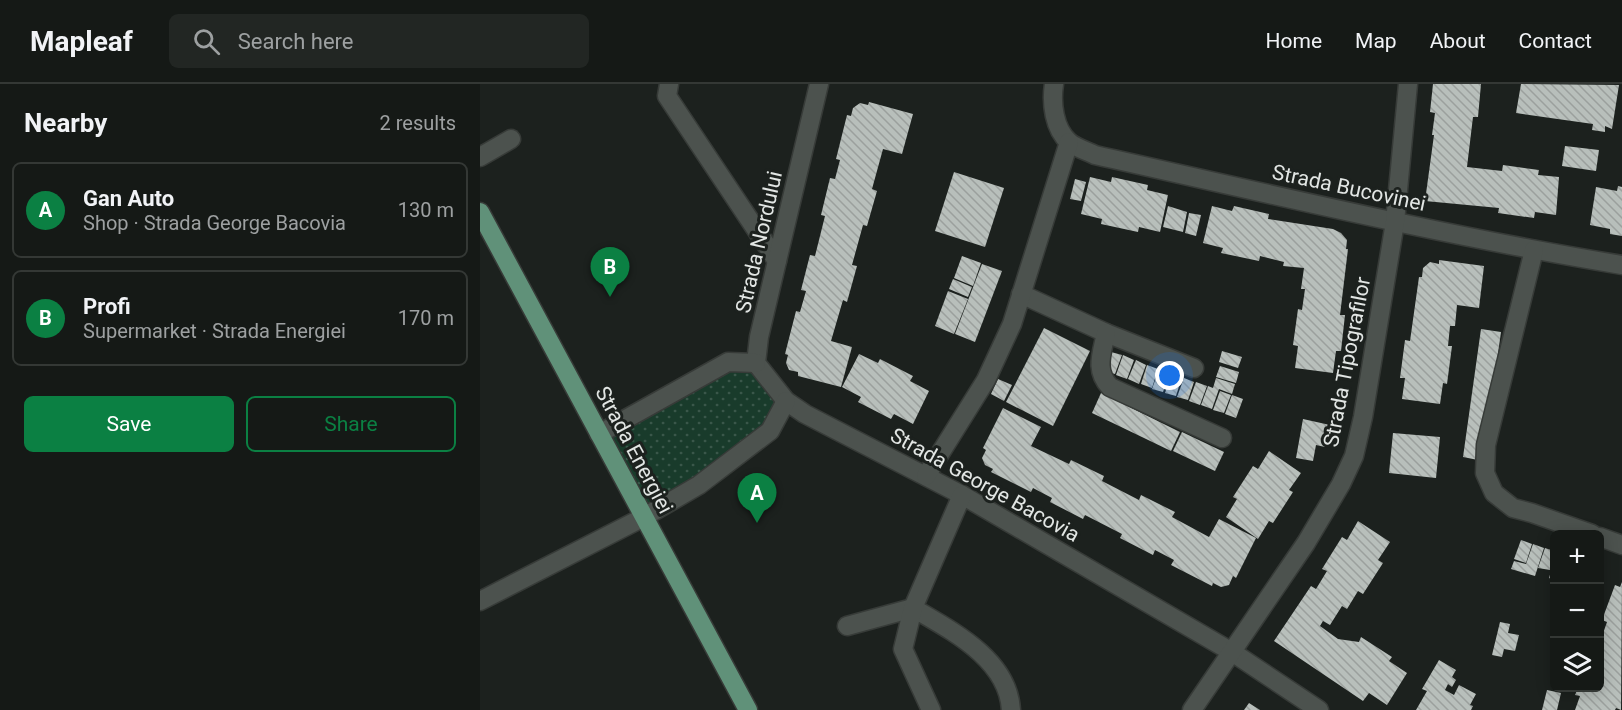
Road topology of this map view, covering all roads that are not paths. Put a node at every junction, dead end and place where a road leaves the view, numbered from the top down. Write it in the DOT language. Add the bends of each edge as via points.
graph roads {
  1 [pos="819,84"];
  2 [pos="1053,84"];
  3 [pos="1408,84"];
  4 [pos="666,88"];
  5 [pos="511,139"];
  6 [pos="1069,142"];
  7 [pos="480,157"];
  8 [pos="480,212"];
  9 [pos="1395,222"];
  10 [pos="1534,250"];
  11 [pos="777,261"];
  12 [pos="1622,265"];
  13 [pos="1021,294"];
  14 [pos="1106,333"];
  15 [pos="756,363"];
  16 [pos="1194,368"];
  17 [pos="786,401"];
  18 [pos="600,434"];
  19 [pos="1222,438"];
  20 [pos="926,476"];
  21 [pos="962,495"];
  22 [pos="644,517"];
  23 [pos="1580,530"];
  24 [pos="1604,539"];
  25 [pos="1622,545"];
  26 [pos="480,601"];
  27 [pos="913,608"];
  28 [pos="847,626"];
  29 [pos="1232,652"];
  30 [pos="748,710"];
  31 [pos="931,710"];
  32 [pos="1011,710"];
  33 [pos="1192,710"];
  34 [pos="1319,710"];
  1 -- 11 [label="street, Strada Nordului"];
  2 -- 6 [label="street" via="1057,125"];
  3 -- 9 [label="street, Strada Tipografilor"];
  4 -- 11 [label="street"];
  5 -- 7 [label="street"];
  6 -- 9 [label="street, Strada Bucovinei" via="1095,155"];
  6 -- 13 [label="street"];
  8 -- 18 [label="main road, Strada Energiei"];
  9 -- 10 [label="street, Strada Bucovinei"];
  9 -- 29 [label="street, Strada Tipografilor" via="1354,456 1306,543"];
  10 -- 12 [label="street, Strada Bucovinei"];
  10 -- 23 [label="street" via="1486,445 1485,473 1494,493 1513,508"];
  11 -- 15 [label="street, Strada Nordului"];
  13 -- 14 [label="street"];
  13 -- 20 [label="street" via="986,380"];
  14 -- 16 [label="street"];
  14 -- 19 [label="street" via="1100,367 1102,378 1110,387"];
  15 -- 17 [label="street"];
  15 -- 18 [label="street" via="728,362"];
  17 -- 20 [label="street, Strada George Bacovia"];
  17 -- 22 [label="street" via="770,431 755,444 699,485"];
  18 -- 22 [label="main road, Strada Energiei"];
  20 -- 21 [label="street, Strada George Bacovia"];
  21 -- 27 [label="street"];
  21 -- 29 [label="street, Strada George Bacovia"];
  22 -- 26 [label="street"];
  22 -- 30 [label="main road, Strada Energiei"];
  24 -- 25 [label="street"];
  27 -- 28 [label="street"];
  27 -- 31 [label="street" via="903,649"];
  27 -- 32 [label="street" via="958,634 993,665 1010,697"];
  29 -- 33 [label="street, Strada Tipografilor"];
  29 -- 34 [label="street, Strada George Bacovia"];
}
